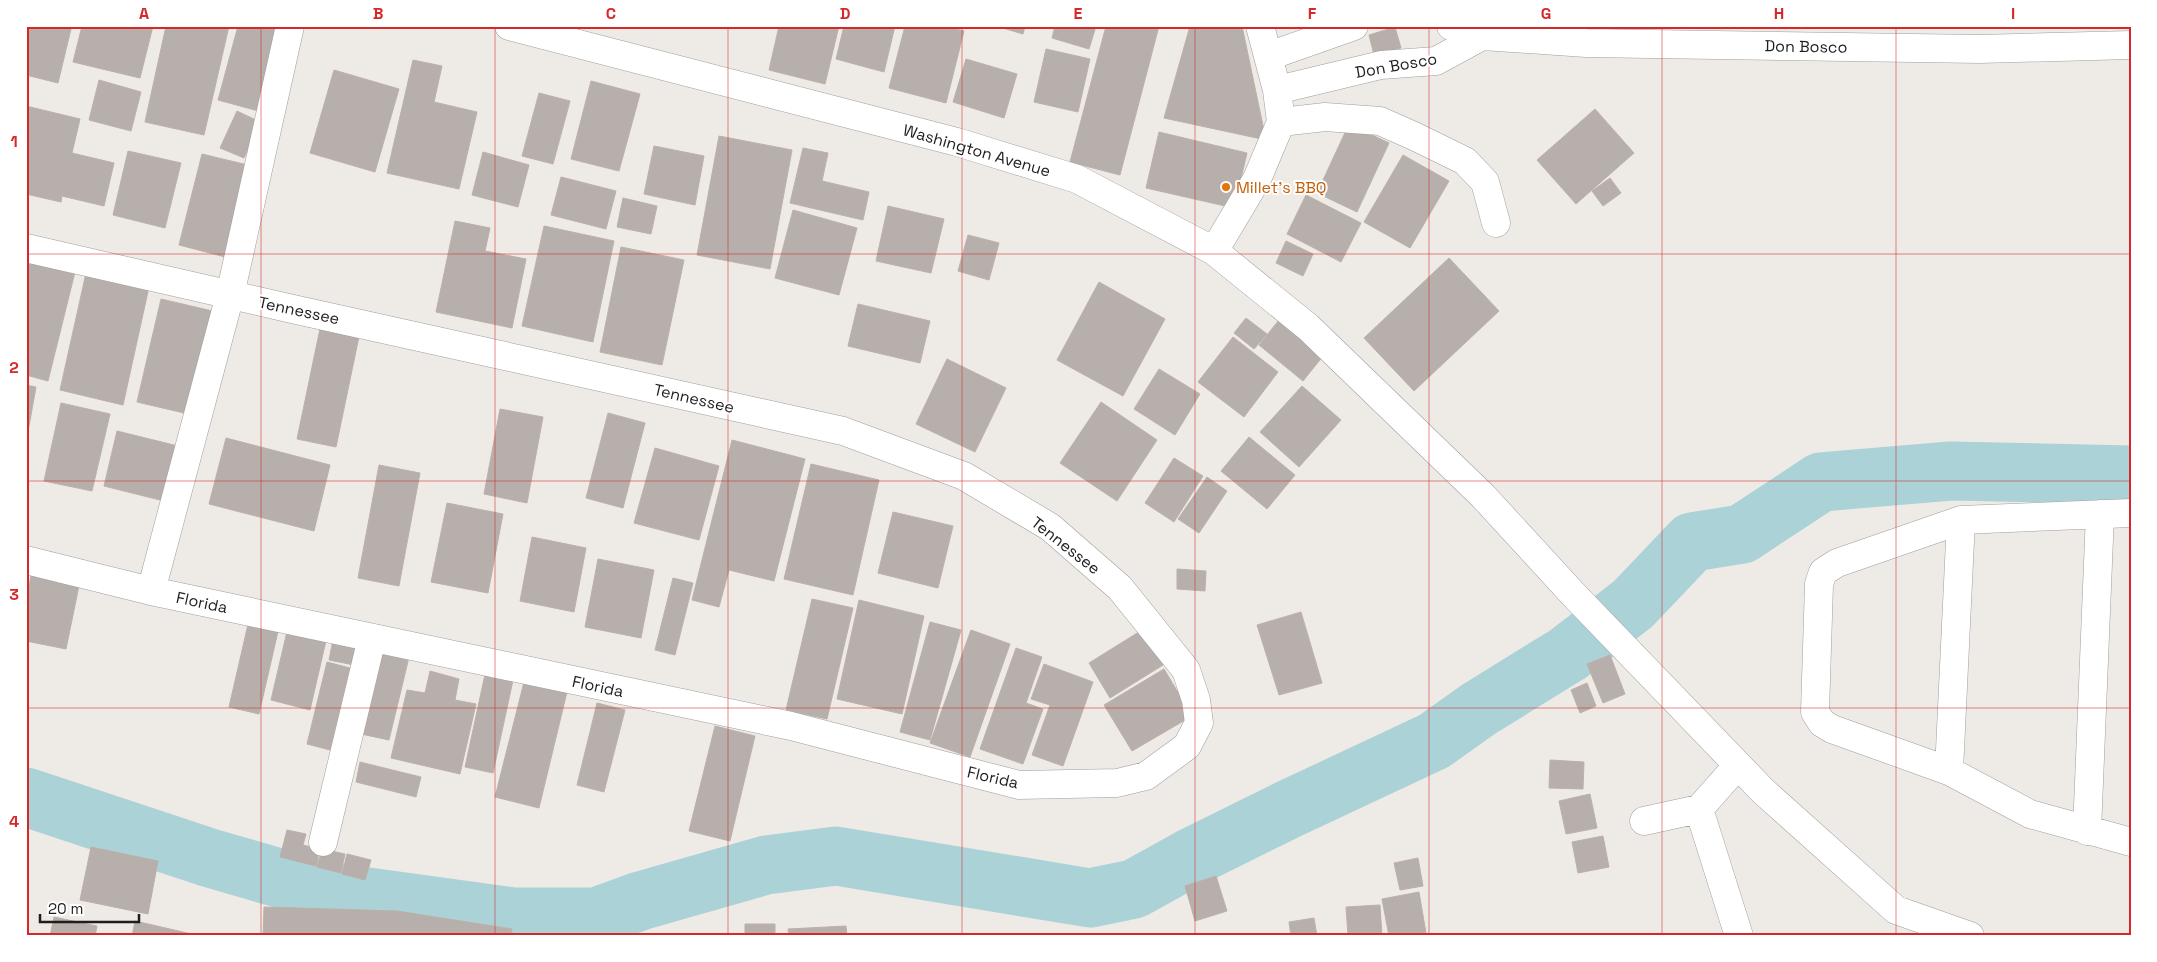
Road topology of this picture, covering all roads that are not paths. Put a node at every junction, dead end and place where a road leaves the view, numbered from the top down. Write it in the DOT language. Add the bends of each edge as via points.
graph roads {
  1 [pos="290,26"];
  2 [pos="509,26"];
  3 [pos="1260,26"];
  4 [pos="1354,26"];
  5 [pos="1451,26"];
  6 [pos="1482,36"];
  7 [pos="1948,37"];
  8 [pos="1981,37"];
  9 [pos="2131,45"];
  10 [pos="1269,56"];
  11 [pos="1277,90"];
  12 [pos="1280,122"];
  13 [pos="1496,223"];
  14 [pos="26,248"];
  15 [pos="1214,251"];
  16 [pos="230,295"];
  17 [pos="2131,513"];
  18 [pos="2100,514"];
  19 [pos="1961,520"];
  20 [pos="26,560"];
  21 [pos="151,591"];
  22 [pos="372,638"];
  23 [pos="1168,762"];
  24 [pos="1738,765"];
  25 [pos="1949,771"];
  26 [pos="1699,809"];
  27 [pos="1644,821"];
  28 [pos="2087,831"];
  29 [pos="323,842"];
  30 [pos="2131,842"];
  31 [pos="1898,923"];
  32 [pos="1739,936"];
  33 [pos="1970,936"];
  1 -- 16 [label="street"];
  2 -- 15 [label="street, Washington Avenue" via="957,142 1077,179"];
  3 -- 10 [label="street"];
  4 -- 10 [label="street"];
  5 -- 6 [label="street, Don Bosco"];
  6 -- 7 [label="street, Don Bosco" via="1586,44"];
  6 -- 11 [label="street, Don Bosco" via="1436,61 1381,65"];
  7 -- 8 [label="street, Don Bosco"];
  8 -- 9 [label="street, Don Bosco"];
  10 -- 11 [label="street"];
  11 -- 12 [label="street"];
  12 -- 13 [label="street" via="1325,117 1380,121 1416,136 1465,161 1485,182"];
  12 -- 15 [label="street" via="1257,179"];
  14 -- 16 [label="street, Tennessee"];
  15 -- 24 [label="street, Washington Avenue" via="1308,327 1483,496"];
  16 -- 21 [label="street"];
  16 -- 23 [label="street, Tennessee" via="843,431 964,476 1050,528 1120,588 1186,670 1196,700 1199,723 1187,746"];
  17 -- 18 [label="street"];
  18 -- 19 [label="street"];
  18 -- 28 [label="street"];
  19 -- 25 [label="street"];
  19 -- 25 [label="street" via="1837,563 1823,572 1819,584 1815,712 1822,723"];
  20 -- 21 [label="street, Florida"];
  21 -- 22 [label="street, Florida"];
  22 -- 23 [label="street, Florida" via="791,726 1019,785 1117,783 1146,776"];
  22 -- 29 [label="street"];
  24 -- 26 [label="street"];
  24 -- 31 [label="street, Washington Avenue"];
  25 -- 28 [label="street" via="2030,814"];
  26 -- 27 [label="street"];
  26 -- 32 [label="street"];
  28 -- 30 [label="street"];
  31 -- 33 [label="street"];
}
